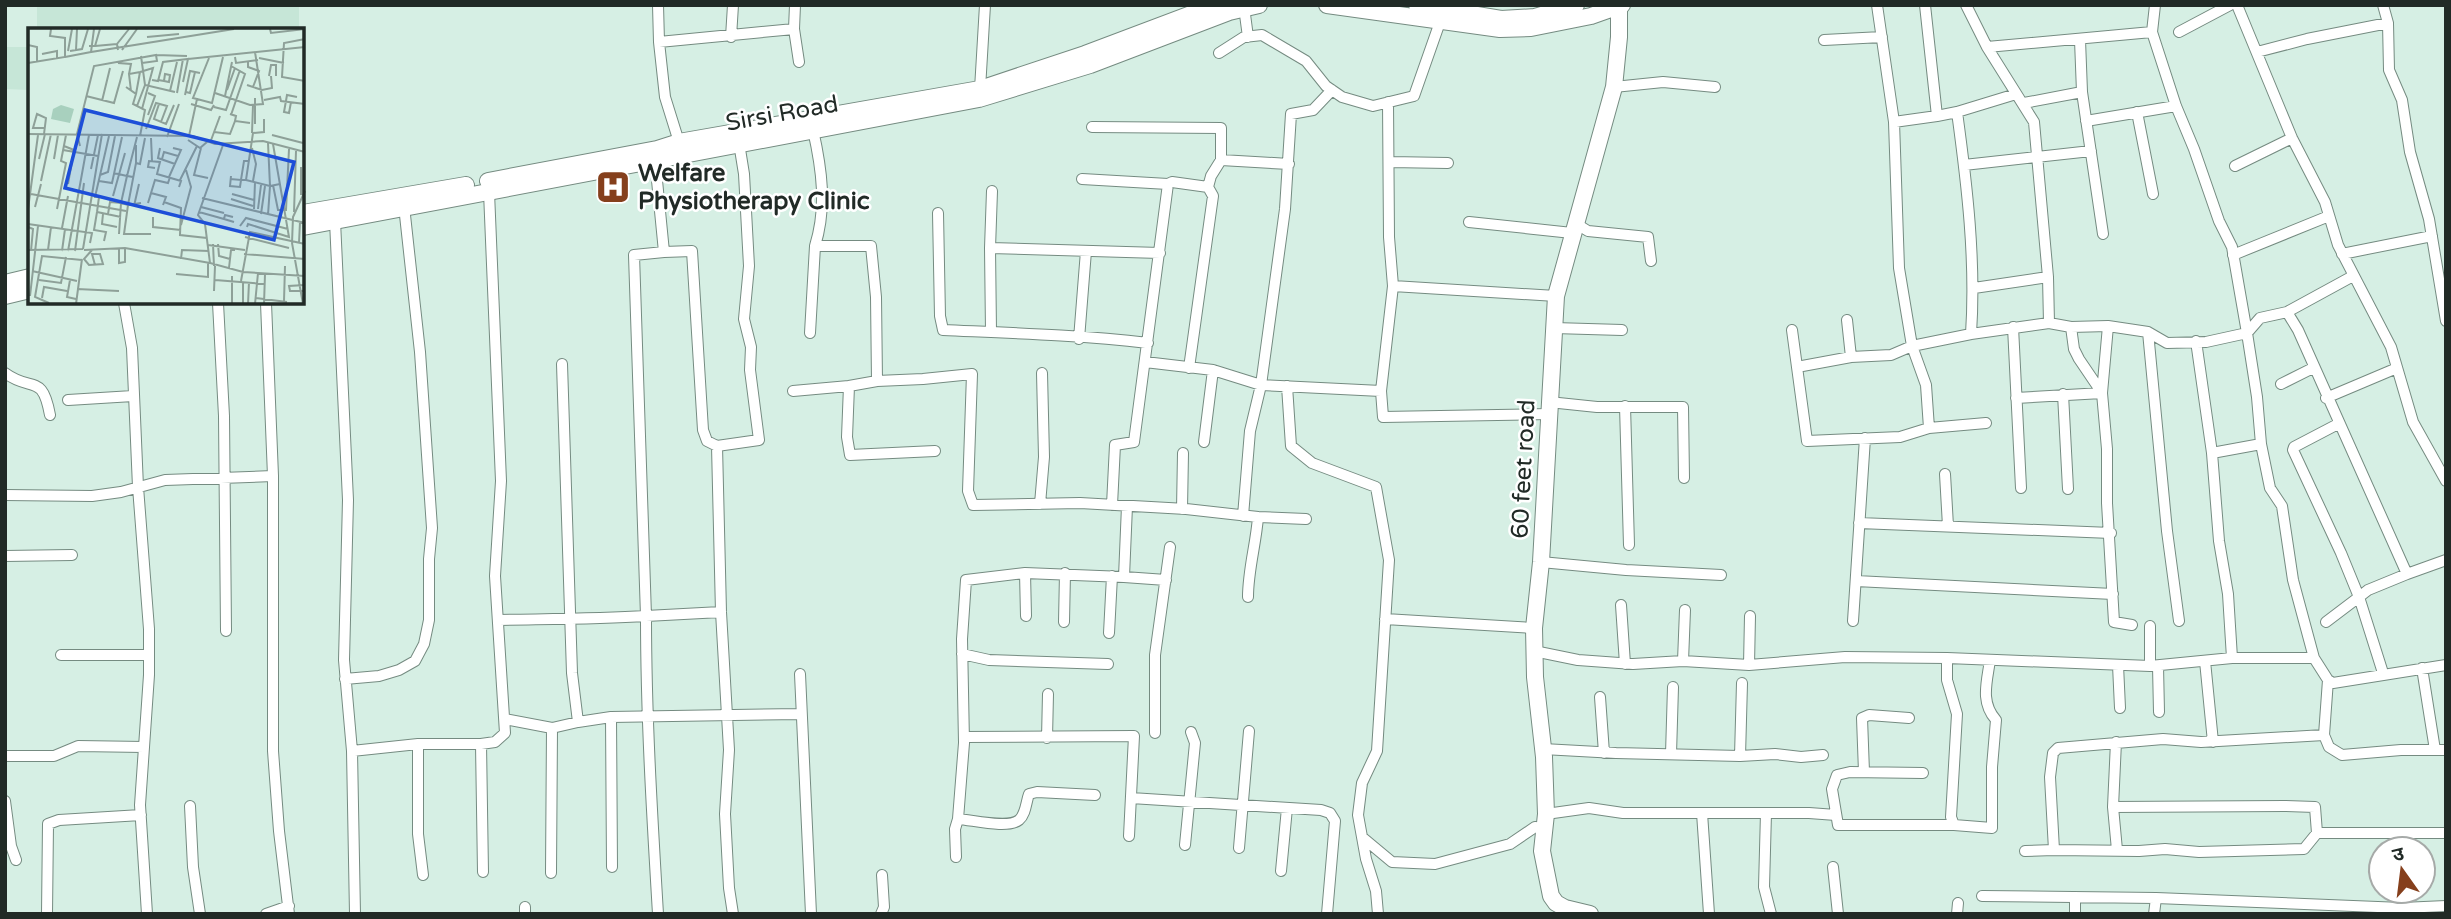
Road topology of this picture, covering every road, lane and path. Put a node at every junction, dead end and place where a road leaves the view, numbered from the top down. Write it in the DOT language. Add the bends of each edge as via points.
graph roads {
  1 [pos="658,5"];
  2 [pos="733,5"];
  3 [pos="795,5"];
  4 [pos="985,5"];
  5 [pos="1328,5"];
  6 [pos="1417,5"];
  7 [pos="1576,5"];
  8 [pos="1877,5"];
  9 [pos="1925,5"];
  10 [pos="1966,5"];
  11 [pos="2155,5"];
  12 [pos="2230,5"];
  13 [pos="2237,5"];
  14 [pos="2383,5"];
  15 [pos="1621,6"];
  16 [pos="1235,7"];
  17 [pos="1469,14"];
  18 [pos="1440,22"];
  19 [pos="2388,23"];
  20 [pos="794,29"];
  21 [pos="2179,32"];
  22 [pos="2152,33"];
  23 [pos="731,37"];
  24 [pos="1248,37"];
  25 [pos="1882,37"];
  26 [pos="1824,40"];
  27 [pos="2080,40"];
  28 [pos="659,42"];
  29 [pos="1987,47"];
  30 [pos="2257,52"];
  31 [pos="1219,53"];
  32 [pos="799,62"];
  33 [pos="1615,87"];
  34 [pos="1715,87"];
  35 [pos="980,89"];
  36 [pos="1332,90"];
  37 [pos="2082,92"];
  38 [pos="2020,99"];
  39 [pos="1388,102"];
  40 [pos="2176,106"];
  41 [pos="1957,112"];
  42 [pos="2137,112"];
  43 [pos="1937,116"];
  44 [pos="2086,121"];
  45 [pos="1894,122"];
  46 [pos="1092,127"];
  47 [pos="813,131"];
  48 [pos="2292,138"];
  49 [pos="679,142"];
  50 [pos="739,143"];
  51 [pos="2091,151"];
  52 [pos="2036,159"];
  53 [pos="655,160"];
  54 [pos="1221,160"];
  55 [pos="1390,162"];
  56 [pos="1448,163"];
  57 [pos="1289,164"];
  58 [pos="1964,165"];
  59 [pos="2235,166"];
  60 [pos="1082,179"];
  61 [pos="1168,184"];
  62 [pos="1208,187"];
  63 [pos="992,191"];
  64 [pos="489,192"];
  65 [pos="2153,194"];
  66 [pos="404,206"];
  67 [pos="304,213"];
  68 [pos="938,214"];
  69 [pos="2329,216"];
  70 [pos="335,221"];
  71 [pos="1469,222"];
  72 [pos="304,227"];
  73 [pos="1574,228"];
  74 [pos="2103,234"];
  75 [pos="2431,236"];
  76 [pos="815,246"];
  77 [pos="990,248"];
  78 [pos="1086,251"];
  79 [pos="664,252"];
  80 [pos="1160,253"];
  81 [pos="2342,254"];
  82 [pos="2233,255"];
  83 [pos="1651,261"];
  84 [pos="2353,276"];
  85 [pos="2048,277"];
  86 [pos="28,278"];
  87 [pos="5,284"];
  88 [pos="1393,286"];
  89 [pos="1974,288"];
  90 [pos="28,290"];
  91 [pos="5,296"];
  92 [pos="1556,296"];
  93 [pos="124,304"];
  94 [pos="218,304"];
  95 [pos="266,304"];
  96 [pos="2287,312"];
  97 [pos="1847,320"];
  98 [pos="2446,321"];
  99 [pos="2049,323"];
  100 [pos="2013,327"];
  101 [pos="2071,327"];
  102 [pos="2108,327"];
  103 [pos="1553,328"];
  104 [pos="1622,330"];
  105 [pos="1792,330"];
  106 [pos="991,331"];
  107 [pos="2148,331"];
  108 [pos="810,333"];
  109 [pos="2247,333"];
  110 [pos="1971,334"];
  111 [pos="1079,339"];
  112 [pos="2196,341"];
  113 [pos="1148,343"];
  114 [pos="1912,345"];
  115 [pos="1851,357"];
  116 [pos="1145,362"];
  117 [pos="562,364"];
  118 [pos="1797,367"];
  119 [pos="1189,368"];
  120 [pos="2313,368"];
  121 [pos="2397,368"];
  122 [pos="1213,370"];
  123 [pos="5,373"];
  124 [pos="1042,373"];
  125 [pos="877,381"];
  126 [pos="2281,384"];
  127 [pos="1261,385"];
  128 [pos="849,386"];
  129 [pos="1287,386"];
  130 [pos="793,391"];
  131 [pos="1381,391"];
  132 [pos="2102,393"];
  133 [pos="2063,394"];
  134 [pos="133,396"];
  135 [pos="2016,398"];
  136 [pos="2326,398"];
  137 [pos="68,400"];
  138 [pos="1625,406"];
  139 [pos="1549,408"];
  140 [pos="50,415"];
  141 [pos="1986,423"];
  142 [pos="2338,424"];
  143 [pos="1929,428"];
  144 [pos="1865,439"];
  145 [pos="1204,443"];
  146 [pos="2261,444"];
  147 [pos="717,446"];
  148 [pos="935,451"];
  149 [pos="1184,453"];
  150 [pos="2212,453"];
  151 [pos="1945,474"];
  152 [pos="273,476"];
  153 [pos="225,478"];
  154 [pos="1684,478"];
  155 [pos="2446,481"];
  156 [pos="138,487"];
  157 [pos="2021,488"];
  158 [pos="2068,489"];
  159 [pos="5,495"];
  160 [pos="1040,504"];
  161 [pos="1112,505"];
  162 [pos="1127,506"];
  163 [pos="1182,509"];
  164 [pos="1243,516"];
  165 [pos="1258,517"];
  166 [pos="1306,519"];
  167 [pos="1859,523"];
  168 [pos="1948,526"];
  169 [pos="2110,533"];
  170 [pos="1629,545"];
  171 [pos="1170,547"];
  172 [pos="72,555"];
  173 [pos="5,556"];
  174 [pos="2446,560"];
  175 [pos="1541,562"];
  176 [pos="1026,573"];
  177 [pos="1065,573"];
  178 [pos="2407,574"];
  179 [pos="1721,575"];
  180 [pos="1112,576"];
  181 [pos="1124,577"];
  182 [pos="1166,580"];
  183 [pos="1856,581"];
  184 [pos="2113,594"];
  185 [pos="1248,597"];
  186 [pos="2359,597"];
  187 [pos="1621,605"];
  188 [pos="1685,610"];
  189 [pos="721,612"];
  190 [pos="646,616"];
  191 [pos="1026,616"];
  192 [pos="1750,616"];
  193 [pos="571,618"];
  194 [pos="1385,619"];
  195 [pos="499,620"];
  196 [pos="1853,621"];
  197 [pos="2179,621"];
  198 [pos="1064,622"];
  199 [pos="2326,622"];
  200 [pos="2132,625"];
  201 [pos="2150,626"];
  202 [pos="1535,628"];
  203 [pos="226,631"];
  204 [pos="1109,633"];
  205 [pos="1534,651"];
  206 [pos="962,654"];
  207 [pos="61,655"];
  208 [pos="149,655"];
  209 [pos="1947,658"];
  210 [pos="2232,658"];
  211 [pos="2314,658"];
  212 [pos="1990,660"];
  213 [pos="1683,661"];
  214 [pos="2205,661"];
  215 [pos="1108,664"];
  216 [pos="1625,664"];
  217 [pos="1749,665"];
  218 [pos="2118,665"];
  219 [pos="2446,665"];
  220 [pos="2154,666"];
  221 [pos="2422,668"];
  222 [pos="2383,673"];
  223 [pos="800,674"];
  224 [pos="345,678"];
  225 [pos="2328,680"];
  226 [pos="1742,683"];
  227 [pos="1673,687"];
  228 [pos="1048,694"];
  229 [pos="1600,697"];
  230 [pos="2120,708"];
  231 [pos="2159,712"];
  232 [pos="801,714"];
  233 [pos="727,715"];
  234 [pos="611,717"];
  235 [pos="646,718"];
  236 [pos="1909,718"];
  237 [pos="505,719"];
  238 [pos="578,722"];
  239 [pos="552,728"];
  240 [pos="1249,731"];
  241 [pos="1191,732"];
  242 [pos="1156,733"];
  243 [pos="2324,735"];
  244 [pos="964,737"];
  245 [pos="1047,738"];
  246 [pos="2116,742"];
  247 [pos="2213,742"];
  248 [pos="418,744"];
  249 [pos="481,744"];
  250 [pos="144,747"];
  251 [pos="1543,749"];
  252 [pos="2441,750"];
  253 [pos="352,751"];
  254 [pos="1604,753"];
  255 [pos="1671,754"];
  256 [pos="1824,755"];
  257 [pos="5,756"];
  258 [pos="1740,756"];
  259 [pos="1864,772"];
  260 [pos="1923,773"];
  261 [pos="1095,795"];
  262 [pos="1131,798"];
  263 [pos="5,800"];
  264 [pos="1189,801"];
  265 [pos="1242,805"];
  266 [pos="190,806"];
  267 [pos="2113,807"];
  268 [pos="1287,808"];
  269 [pos="1702,813"];
  270 [pos="1766,813"];
  271 [pos="141,815"];
  272 [pos="1836,815"];
  273 [pos="958,819"];
  274 [pos="1545,821"];
  275 [pos="1954,824"];
  276 [pos="2317,833"];
  277 [pos="2446,833"];
  278 [pos="1129,836"];
  279 [pos="1362,837"];
  280 [pos="1185,845"];
  281 [pos="1239,848"];
  282 [pos="2054,850"];
  283 [pos="2117,850"];
  284 [pos="2025,851"];
  285 [pos="956,857"];
  286 [pos="16,860"];
  287 [pos="612,867"];
  288 [pos="1833,867"];
  289 [pos="483,872"];
  290 [pos="1281,872"];
  291 [pos="551,873"];
  292 [pos="423,875"];
  293 [pos="882,875"];
  294 [pos="1551,896"];
  295 [pos="1982,896"];
  296 [pos="2075,897"];
  297 [pos="2156,898"];
  298 [pos="2446,906"];
  299 [pos="289,910"];
  300 [pos="47,914"];
  301 [pos="147,914"];
  302 [pos="200,914"];
  303 [pos="267,914"];
  304 [pos="355,914"];
  305 [pos="658,914"];
  306 [pos="733,914"];
  307 [pos="811,914"];
  308 [pos="881,914"];
  309 [pos="1327,914"];
  310 [pos="1378,914"];
  311 [pos="1549,914"];
  312 [pos="1590,914"];
  313 [pos="1709,914"];
  314 [pos="1771,914"];
  315 [pos="1838,914"];
  316 [pos="2075,914"];
  317 [pos="2154,914"];
  1 -- 28 [label="street"];
  2 -- 23 [label="street"];
  3 -- 20 [label="street"];
  4 -- 35 [label="street"];
  5 -- 18 [label="main road"];
  6 -- 17 [label="main road"];
  7 -- 17 [label="main road" via="1501,19"];
  8 -- 25 [label="street"];
  9 -- 43 [label="street"];
  10 -- 29 [label="street"];
  11 -- 22 [label="street"];
  12 -- 21 [label="street"];
  13 -- 30 [label="street"];
  14 -- 19 [label="street"];
  15 -- 17 [label="main road" via="1531,28 1500,29"];
  15 -- 33 [label="main road, 60 feet road"];
  16 -- 24 [label="street"];
  16 -- 35 [label="main road, Sirsi Road"];
  16 -- 47 [label="main road, Sirsi Road" via="1012,91"];
  17 -- 18 [label="main road"];
  18 -- 39 [label="street" via="1414,96"];
  19 -- 30 [label="street"];
  19 -- 75 [label="street" via="2389,70 2402,100"];
  20 -- 23 [label="street"];
  20 -- 32 [label="street"];
  22 -- 27 [label="street"];
  22 -- 40 [label="street"];
  23 -- 28 [label="street"];
  24 -- 31 [label="street"];
  24 -- 36 [label="street" via="1262,35 1295,54"];
  25 -- 26 [label="street"];
  25 -- 45 [label="street"];
  27 -- 29 [label="street"];
  27 -- 37 [label="street"];
  28 -- 49 [label="street" via="665,97"];
  29 -- 38 [label="street"];
  30 -- 48 [label="street"];
  33 -- 34 [label="street" via="1663,82"];
  33 -- 73 [label="main road, 60 feet road"];
  35 -- 49 [label="main road, Sirsi Road"];
  36 -- 39 [label="street" via="1373,106"];
  36 -- 57 [label="street" via="1313,110 1291,114"];
  37 -- 38 [label="street"];
  37 -- 44 [label="street"];
  38 -- 41 [label="street"];
  38 -- 52 [label="street" via="2034,122"];
  39 -- 55 [label="street"];
  40 -- 42 [label="street"];
  40 -- 82 [label="street"];
  41 -- 43 [label="street"];
  41 -- 58 [label="street"];
  42 -- 44 [label="street"];
  42 -- 65 [label="street"];
  43 -- 45 [label="street"];
  44 -- 51 [label="street"];
  45 -- 114 [label="street" via="1899,268"];
  46 -- 54 [label="street" via="1221,128"];
  47 -- 50 [label="main road, Sirsi Road"];
  47 -- 76 [label="street" via="823,191"];
  48 -- 59 [label="street"];
  48 -- 69 [label="street"];
  49 -- 67 [label="main road, Sirsi Road"];
  50 -- 53 [label="main road, Sirsi Road"];
  50 -- 147 [label="street" via="749,266 744,319 751,347 759,440"];
  51 -- 52 [label="street"];
  51 -- 74 [label="street"];
  52 -- 58 [label="street"];
  52 -- 85 [label="street"];
  53 -- 64 [label="main road, Sirsi Road"];
  53 -- 79 [label="street"];
  54 -- 57 [label="street"];
  54 -- 62 [label="street"];
  55 -- 56 [label="street"];
  55 -- 88 [label="street"];
  57 -- 127 [label="street"];
  58 -- 89 [label="street"];
  60 -- 61 [label="street"];
  61 -- 62 [label="street"];
  61 -- 80 [label="street"];
  62 -- 119 [label="street" via="1213,195"];
  63 -- 77 [label="street"];
  64 -- 66 [label="main road, Sirsi Road"];
  64 -- 195 [label="street" via="500,481 495,576"];
  66 -- 70 [label="main road, Sirsi Road"];
  66 -- 224 [label="street" via="432,528 429,620 415,661 379,676"];
  68 -- 106 [label="street" via="943,330"];
  69 -- 81 [label="street"];
  69 -- 82 [label="street"];
  70 -- 72 [label="main road, Sirsi Road"];
  70 -- 224 [label="street" via="348,500"];
  71 -- 73 [label="street"];
  73 -- 83 [label="street" via="1648,237"];
  73 -- 92 [label="main road, 60 feet road"];
  75 -- 81 [label="street"];
  75 -- 98 [label="street"];
  76 -- 108 [label="street"];
  76 -- 125 [label="street" via="872,246"];
  77 -- 78 [label="street"];
  77 -- 106 [label="street"];
  78 -- 80 [label="street"];
  78 -- 111 [label="street"];
  79 -- 147 [label="street" via="692,251 703,430 706,441"];
  79 -- 190 [label="street" via="634,255"];
  80 -- 113 [label="street"];
  81 -- 84 [label="street"];
  82 -- 109 [label="street"];
  84 -- 96 [label="street"];
  84 -- 121 [label="street" via="2391,347"];
  85 -- 89 [label="street"];
  85 -- 99 [label="street"];
  86 -- 87 [label="main road"];
  88 -- 92 [label="street"];
  88 -- 131 [label="street"];
  89 -- 110 [label="street"];
  90 -- 91 [label="main road"];
  92 -- 103 [label="main road, 60 feet road"];
  93 -- 134 [label="street" via="132,348"];
  94 -- 153 [label="street"];
  95 -- 152 [label="street"];
  96 -- 109 [label="street" via="2260,318"];
  96 -- 120 [label="street"];
  97 -- 115 [label="street"];
  99 -- 100 [label="street"];
  99 -- 101 [label="street"];
  100 -- 110 [label="street"];
  100 -- 135 [label="street"];
  101 -- 102 [label="street"];
  101 -- 132 [label="street" via="2074,349"];
  102 -- 107 [label="street"];
  102 -- 132 [label="street"];
  103 -- 104 [label="street"];
  103 -- 139 [label="main road, 60 feet road"];
  105 -- 118 [label="street"];
  106 -- 111 [label="street"];
  107 -- 112 [label="street" via="2167,343"];
  107 -- 197 [label="street"];
  109 -- 112 [label="street"];
  109 -- 146 [label="street"];
  110 -- 114 [label="street"];
  111 -- 113 [label="street"];
  112 -- 150 [label="street"];
  113 -- 116 [label="street"];
  114 -- 115 [label="street" via="1891,355"];
  114 -- 143 [label="street" via="1926,385"];
  115 -- 118 [label="street"];
  116 -- 119 [label="street"];
  116 -- 161 [label="street" via="1134,442 1115,444"];
  117 -- 193 [label="street"];
  118 -- 144 [label="street" via="1807,441"];
  119 -- 122 [label="street"];
  120 -- 126 [label="street"];
  120 -- 136 [label="street"];
  121 -- 136 [label="street"];
  121 -- 155 [label="street" via="2413,422"];
  122 -- 127 [label="street"];
  122 -- 145 [label="street"];
  123 -- 140 [label="street" via="41,388"];
  124 -- 160 [label="street"];
  125 -- 128 [label="street"];
  125 -- 160 [label="street" via="972,374 968,491 973,505"];
  127 -- 129 [label="street"];
  127 -- 164 [label="street" via="1250,431"];
  128 -- 130 [label="street"];
  128 -- 148 [label="street" via="850,455"];
  129 -- 131 [label="street"];
  129 -- 194 [label="street" via="1291,446 1312,463 1376,487 1389,560"];
  131 -- 139 [label="street" via="1383,417"];
  132 -- 133 [label="street"];
  132 -- 169 [label="street"];
  133 -- 135 [label="street"];
  133 -- 158 [label="street"];
  134 -- 137 [label="street"];
  134 -- 156 [label="street"];
  135 -- 157 [label="street"];
  136 -- 142 [label="street"];
  138 -- 139 [label="street"];
  138 -- 154 [label="street" via="1684,407"];
  138 -- 170 [label="street"];
  139 -- 175 [label="main road, 60 feet road"];
  141 -- 143 [label="street"];
  142 -- 178 [label="street"];
  142 -- 186 [label="street" via="2292,450"];
  143 -- 144 [label="street" via="1900,437"];
  144 -- 167 [label="street"];
  146 -- 150 [label="street"];
  146 -- 211 [label="street" via="2270,488 2282,506 2293,580"];
  147 -- 189 [label="street"];
  149 -- 163 [label="street"];
  150 -- 210 [label="street"];
  151 -- 168 [label="street"];
  152 -- 153 [label="street"];
  152 -- 299 [label="street" via="273,751"];
  153 -- 156 [label="street" via="165,480"];
  153 -- 203 [label="street"];
  156 -- 159 [label="street" via="92,496"];
  156 -- 208 [label="street"];
  160 -- 161 [label="street"];
  161 -- 162 [label="street"];
  162 -- 163 [label="street"];
  162 -- 181 [label="street"];
  163 -- 164 [label="street"];
  164 -- 165 [label="street"];
  165 -- 166 [label="street"];
  165 -- 185 [label="street"];
  167 -- 168 [label="street"];
  167 -- 183 [label="street"];
  168 -- 169 [label="street"];
  169 -- 184 [label="street"];
  171 -- 182 [label="street"];
  172 -- 173 [label="street"];
  174 -- 178 [label="street"];
  175 -- 179 [label="street"];
  175 -- 202 [label="main road, 60 feet road"];
  176 -- 177 [label="street"];
  176 -- 191 [label="street"];
  176 -- 206 [label="street" via="966,580"];
  177 -- 180 [label="street"];
  177 -- 198 [label="street"];
  178 -- 186 [label="street"];
  180 -- 181 [label="street"];
  180 -- 204 [label="street"];
  181 -- 182 [label="street"];
  182 -- 242 [label="street" via="1156,642"];
  183 -- 184 [label="street"];
  183 -- 196 [label="street"];
  184 -- 200 [label="street" via="2114,622"];
  186 -- 199 [label="street"];
  186 -- 222 [label="street"];
  187 -- 216 [label="street"];
  188 -- 213 [label="street"];
  189 -- 190 [label="street"];
  189 -- 233 [label="street"];
  190 -- 193 [label="street"];
  190 -- 235 [label="street"];
  192 -- 217 [label="street"];
  193 -- 195 [label="street"];
  193 -- 238 [label="street"];
  194 -- 202 [label="street"];
  194 -- 279 [label="street" via="1377,751 1362,783 1358,815"];
  195 -- 237 [label="street"];
  201 -- 220 [label="street"];
  202 -- 205 [label="main road, 60 feet road"];
  205 -- 216 [label="street"];
  205 -- 251 [label="main road, 60 feet road"];
  206 -- 215 [label="street" via="989,660"];
  206 -- 244 [label="street"];
  207 -- 208 [label="street"];
  208 -- 250 [label="street"];
  209 -- 212 [label="street"];
  209 -- 217 [label="street" via="1845,657"];
  209 -- 275 [label="street" via="1947,680 1957,714"];
  210 -- 211 [label="street"];
  210 -- 214 [label="street"];
  211 -- 225 [label="street"];
  212 -- 218 [label="street"];
  212 -- 275 [label="street" via="1984,698 1996,720 1992,828"];
  213 -- 216 [label="street"];
  213 -- 217 [label="street"];
  214 -- 220 [label="street"];
  214 -- 247 [label="street"];
  218 -- 220 [label="street"];
  218 -- 230 [label="street"];
  219 -- 221 [label="street"];
  220 -- 231 [label="street"];
  221 -- 222 [label="street"];
  221 -- 252 [label="street"];
  222 -- 225 [label="street" via="2333,683"];
  223 -- 232 [label="street"];
  224 -- 253 [label="street"];
  225 -- 243 [label="street"];
  226 -- 258 [label="street"];
  227 -- 255 [label="street"];
  228 -- 245 [label="street"];
  229 -- 254 [label="street"];
  232 -- 233 [label="street"];
  232 -- 307 [label="street"];
  233 -- 235 [label="street"];
  233 -- 306 [label="street" via="725,814"];
  234 -- 235 [label="street"];
  234 -- 238 [label="street"];
  234 -- 287 [label="street"];
  235 -- 305 [label="street"];
  236 -- 259 [label="street" via="1862,718"];
  237 -- 239 [label="street"];
  237 -- 249 [label="street" via="503,737"];
  238 -- 239 [label="street"];
  239 -- 291 [label="street"];
  240 -- 265 [label="street"];
  241 -- 264 [label="street" via="1195,743"];
  243 -- 247 [label="street"];
  243 -- 252 [label="street" via="2329,747 2342,755"];
  244 -- 245 [label="street"];
  244 -- 273 [label="street"];
  245 -- 262 [label="street" via="1134,736"];
  246 -- 247 [label="street"];
  246 -- 267 [label="street"];
  246 -- 282 [label="street" via="2058,748 2053,753 2049,777"];
  248 -- 249 [label="street"];
  248 -- 253 [label="street"];
  248 -- 292 [label="street"];
  249 -- 289 [label="street"];
  250 -- 257 [label="street" via="78,746 54,756"];
  250 -- 271 [label="street"];
  251 -- 254 [label="street"];
  251 -- 274 [label="main road, 60 feet road"];
  253 -- 304 [label="street"];
  254 -- 255 [label="street"];
  255 -- 258 [label="street"];
  256 -- 258 [label="street"];
  259 -- 260 [label="street"];
  259 -- 272 [label="street" via="1837,775 1832,789"];
  261 -- 273 [label="street" via="1029,794 1020,820 1007,824"];
  262 -- 264 [label="street"];
  262 -- 278 [label="street"];
  263 -- 286 [label="street"];
  264 -- 265 [label="street"];
  264 -- 280 [label="street"];
  265 -- 268 [label="street"];
  265 -- 281 [label="street"];
  266 -- 302 [label="street"];
  267 -- 276 [label="street" via="2315,807"];
  267 -- 283 [label="street"];
  268 -- 290 [label="street"];
  268 -- 309 [label="street" via="1321,810 1335,821"];
  269 -- 270 [label="street"];
  269 -- 274 [label="street" via="1589,808"];
  269 -- 313 [label="street"];
  270 -- 272 [label="street"];
  270 -- 314 [label="street" via="1764,887"];
  271 -- 300 [label="street" via="48,824"];
  271 -- 301 [label="street"];
  272 -- 275 [label="street" via="1838,825"];
  273 -- 285 [label="street"];
  274 -- 279 [label="street" via="1510,844 1435,864 1392,862"];
  274 -- 294 [label="main road, 60 feet road" via="1542,851"];
  276 -- 277 [label="street"];
  276 -- 283 [label="street" via="2305,849"];
  279 -- 310 [label="street"];
  282 -- 283 [label="street"];
  282 -- 284 [label="street"];
  288 -- 315 [label="street"];
  293 -- 308 [label="street"];
  294 -- 311 [label="street"];
  294 -- 312 [label="main road" via="1565,908"];
  295 -- 296 [label="street"];
  296 -- 297 [label="street"];
  296 -- 316 [label="street"];
  297 -- 298 [label="street"];
  297 -- 317 [label="street"];
  299 -- 303 [label="street"];
}
